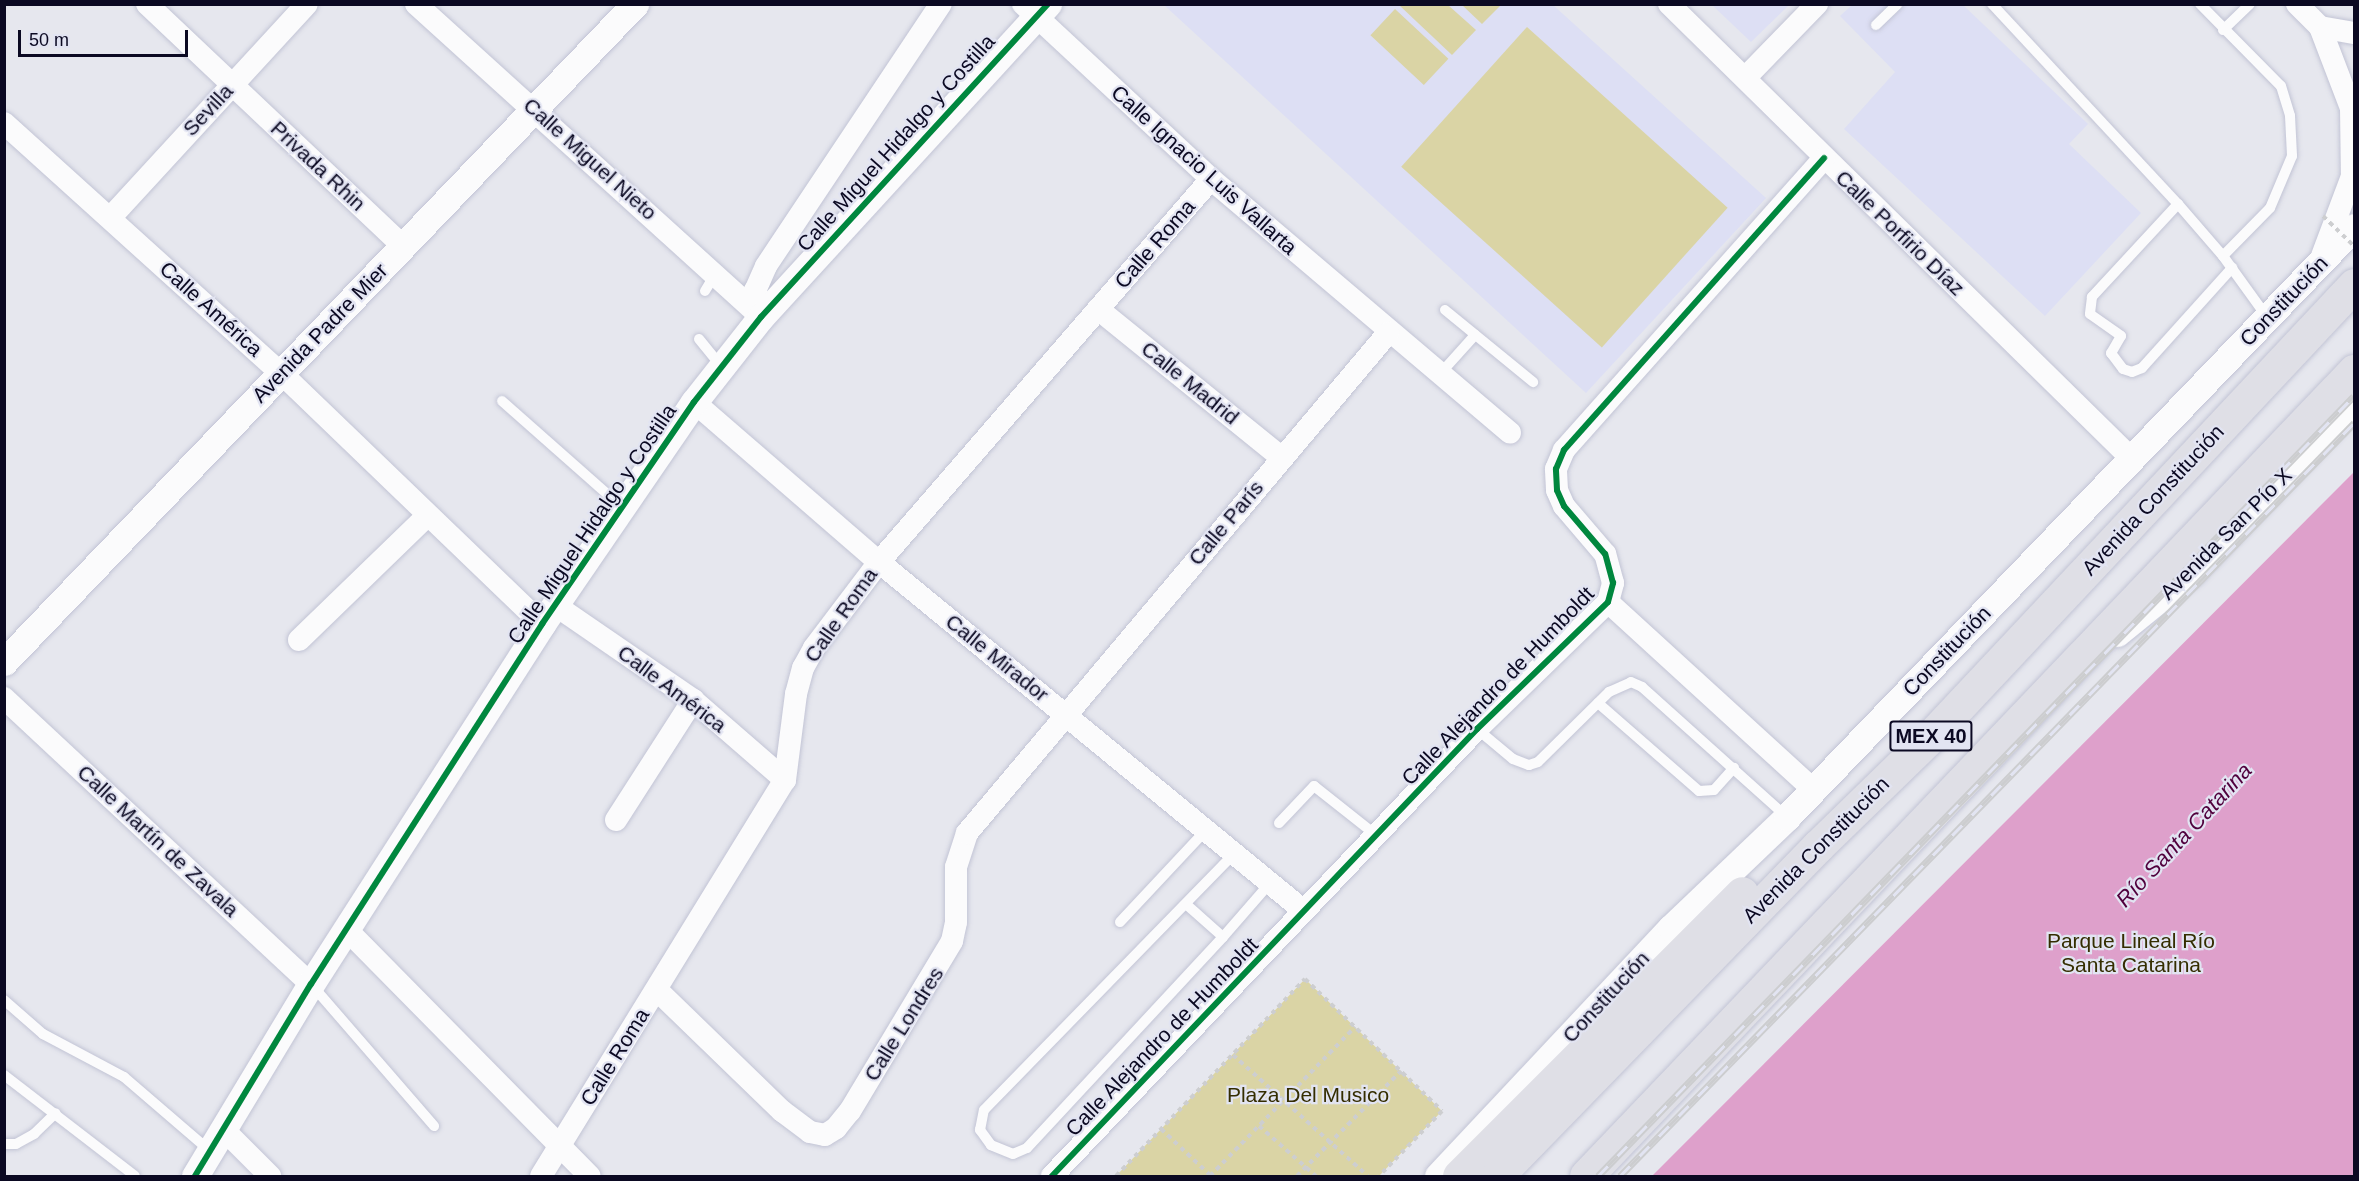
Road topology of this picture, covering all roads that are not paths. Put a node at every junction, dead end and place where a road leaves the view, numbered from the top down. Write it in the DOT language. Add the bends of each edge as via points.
graph roads {
  1 [pos="147,4"];
  2 [pos="308,4"];
  3 [pos="416,4"];
  4 [pos="635,4"];
  5 [pos="941,4"];
  6 [pos="1669,4"];
  7 [pos="1817,4"];
  8 [pos="1898,4"];
  9 [pos="1992,4"];
  10 [pos="2200,4"];
  11 [pos="2250,4"];
  12 [pos="2297,4"];
  13 [pos="1035,8"];
  14 [pos="1876,26"];
  15 [pos="2320,27"];
  16 [pos="2223,30"];
  17 [pos="2355,33"];
  18 [pos="1746,77"];
  19 [pos="231,86"];
  20 [pos="534,109"];
  21 [pos="4,123"];
  22 [pos="1824,159"];
  23 [pos="1211,179"];
  24 [pos="2178,204"];
  25 [pos="111,217"];
  26 [pos="2355,227"];
  27 [pos="404,247"];
  28 [pos="2223,256"];
  29 [pos="2318,266"];
  30 [pos="2232,268"];
  31 [pos="2355,285"];
  32 [pos="1098,309"];
  33 [pos="1445,310"];
  34 [pos="764,314"];
  35 [pos="2268,318"];
  36 [pos="1388,333"];
  37 [pos="1475,334"];
  38 [pos="699,339"];
  39 [pos="722,367"];
  40 [pos="2355,371"];
  41 [pos="281,373"];
  42 [pos="1439,375"];
  43 [pos="1533,382"];
  44 [pos="502,401"];
  45 [pos="694,402"];
  46 [pos="2355,403"];
  47 [pos="1510,433"];
  48 [pos="1281,457"];
  49 [pos="2133,460"];
  50 [pos="622,507"];
  51 [pos="426,516"];
  52 [pos="879,561"];
  53 [pos="1608,602"];
  54 [pos="549,615"];
  55 [pos="299,640"];
  56 [pos="2086,652"];
  57 [pos="4,662"];
  58 [pos="4,698"];
  59 [pos="693,700"];
  60 [pos="1598,703"];
  61 [pos="1064,713"];
  62 [pos="1477,729"];
  63 [pos="1932,735"];
  64 [pos="1734,768"];
  65 [pos="784,780"];
  66 [pos="1813,789"];
  67 [pos="1787,817"];
  68 [pos="616,820"];
  69 [pos="1279,823"];
  70 [pos="1206,830"];
  71 [pos="1377,836"];
  72 [pos="1234,854"];
  73 [pos="1270,883"];
  74 [pos="1186,905"];
  75 [pos="1304,911"];
  76 [pos="1120,922"];
  77 [pos="348,931"];
  78 [pos="1224,937"];
  79 [pos="311,984"];
  80 [pos="657,991"];
  81 [pos="4,1000"];
  82 [pos="4,1075"];
  83 [pos="56,1113"];
  84 [pos="434,1126"];
  85 [pos="218,1141"];
  86 [pos="4,1144"];
  87 [pos="560,1145"];
  88 [pos="135,1176"];
  89 [pos="195,1176"];
  90 [pos="270,1176"];
  91 [pos="541,1176"];
  92 [pos="590,1176"];
  93 [pos="1052,1176"];
  94 [pos="1438,1176"];
  95 [pos="1460,1176"];
  96 [pos="1497,1176"];
  97 [pos="1586,1176"];
  1 -- 19 [label="street, Privada Rhin"];
  2 -- 19 [label="street, Sevilla"];
  3 -- 20 [label="street, Calle Miguel Nieto"];
  4 -- 20 [label="street, Avenida Padre Mier"];
  5 -- 34 [label="street" via="766,266 755,291"];
  6 -- 18 [label="street, Calle Porfirio Díaz"];
  7 -- 18 [label="street"];
  8 -- 14 [label="lane"];
  9 -- 24 [label="lane"];
  10 -- 16 [label="lane"];
  11 -- 16 [label="lane"];
  12 -- 15 [label="street"];
  13 -- 23 [label="street, Calle Ignacio Luis Vallarta"];
  13 -- 34 [label="street, Calle Miguel Hidalgo y Costilla"];
  15 -- 17 [label="street"];
  15 -- 29 [label="street" via="2348,100 2354,146 2347,196"];
  16 -- 28 [label="lane" via="2281,86 2290,116 2292,156 2270,208"];
  18 -- 22 [label="street, Calle Porfirio Díaz"];
  19 -- 25 [label="street, Sevilla"];
  19 -- 27 [label="street, Privada Rhin"];
  20 -- 27 [label="street, Avenida Padre Mier"];
  20 -- 34 [label="street, Calle Miguel Nieto" via="711,282"];
  21 -- 25 [label="street, Calle América"];
  22 -- 49 [label="street, Calle Porfirio Díaz"];
  22 -- 53 [label="street, Calle Alejandro de Humboldt" via="1564,450 1556,469 1557,490 1564,506 1605,554 1613,576"];
  23 -- 32 [label="street, Calle Roma"];
  23 -- 36 [label="street, Calle Ignacio Luis Vallarta"];
  24 -- 28 [label="lane"];
  24 -- 30 [label="lane" via="2092,297 2090,314 2121,336 2111,353 2123,369 2132,372 2142,368"];
  25 -- 41 [label="street, Calle América"];
  26 -- 29 [label="street, Constitución"];
  27 -- 41 [label="street, Avenida Padre Mier"];
  28 -- 30 [label="lane"];
  29 -- 35 [label="street, Constitución"];
  30 -- 35 [label="lane"];
  31 -- 63 [label="highway, Avenida Constitución / MEX 40"];
  32 -- 48 [label="street, Calle Madrid"];
  32 -- 52 [label="street, Calle Roma"];
  33 -- 37 [label="lane"];
  34 -- 39 [label="street, Calle Miguel Hidalgo y Costilla"];
  35 -- 49 [label="street, Constitución"];
  36 -- 42 [label="street, Calle Ignacio Luis Vallarta"];
  36 -- 48 [label="street, Calle París"];
  37 -- 42 [label="lane"];
  37 -- 43 [label="lane"];
  38 -- 39 [label="lane"];
  39 -- 45 [label="street, Calle Miguel Hidalgo y Costilla"];
  40 -- 56 [label="highway, MEX 40"];
  41 -- 51 [label="street, Calle América"];
  41 -- 57 [label="street, Avenida Padre Mier"];
  42 -- 47 [label="street, Calle Ignacio Luis Vallarta"];
  44 -- 50 [label="lane"];
  45 -- 50 [label="street, Calle Miguel Hidalgo y Costilla"];
  45 -- 52 [label="street, Calle Mirador"];
  46 -- 56 [label="street, Avenida San Pío X" via="2192,572 2148,611"];
  48 -- 61 [label="street, Calle París"];
  49 -- 66 [label="street, Constitución"];
  50 -- 54 [label="street, Calle Miguel Hidalgo y Costilla"];
  51 -- 54 [label="street, Calle América"];
  51 -- 55 [label="street"];
  52 -- 61 [label="street, Calle Mirador"];
  52 -- 65 [label="street, Calle Roma" via="803,668"];
  53 -- 62 [label="street, Calle Alejandro de Humboldt"];
  53 -- 66 [label="street"];
  54 -- 59 [label="street, Calle América"];
  54 -- 77 [label="street, Calle Miguel Hidalgo y Costilla"];
  56 -- 97 [label="highway, MEX 40"];
  58 -- 79 [label="street, Calle Martín de Zavala"];
  59 -- 65 [label="street, Calle América"];
  59 -- 68 [label="street"];
  60 -- 62 [label="lane" via="1538,762 1528,765 1513,759"];
  60 -- 64 [label="lane" via="1619,684 1631,682 1642,687"];
  60 -- 64 [label="lane" via="1699,791 1714,790"];
  61 -- 70 [label="street, Calle Mirador"];
  61 -- 80 [label="street, Calle Londres" via="967,833 956,867 957,922 952,941 836,1128 825,1135 810,1132 782,1111"];
  62 -- 71 [label="street, Calle Alejandro de Humboldt"];
  63 -- 95 [label="highway" via="1798,840 1687,946"];
  63 -- 96 [label="highway, Avenida Constitución / MEX 40" via="1818,846"];
  64 -- 67 [label="lane"];
  65 -- 80 [label="street, Calle Roma"];
  66 -- 67 [label="street, Constitución"];
  67 -- 94 [label="street, Constitución" via="1671,928"];
  69 -- 71 [label="lane" via="1314,786"];
  70 -- 72 [label="street, Calle Mirador"];
  70 -- 76 [label="lane"];
  71 -- 75 [label="street, Calle Alejandro de Humboldt"];
  72 -- 73 [label="street, Calle Mirador"];
  72 -- 74 [label="lane"];
  73 -- 75 [label="street, Calle Mirador"];
  73 -- 78 [label="lane"];
  74 -- 78 [label="lane"];
  74 -- 78 [label="lane" via="984,1110 980,1130 991,1145 1013,1154 1027,1148"];
  75 -- 93 [label="street, Calle Alejandro de Humboldt"];
  77 -- 79 [label="street, Calle Miguel Hidalgo y Costilla"];
  77 -- 87 [label="street"];
  79 -- 84 [label="lane"];
  79 -- 85 [label="street, Calle Miguel Hidalgo y Costilla"];
  80 -- 87 [label="street, Calle Roma"];
  81 -- 85 [label="lane" via="43,1034 123,1077"];
  82 -- 83 [label="lane"];
  83 -- 86 [label="lane" via="34,1134 16,1144"];
  83 -- 88 [label="lane"];
  85 -- 89 [label="street, Calle Miguel Hidalgo y Costilla"];
  85 -- 90 [label="street"];
  87 -- 91 [label="street, Calle Roma"];
  87 -- 92 [label="street"];
}
